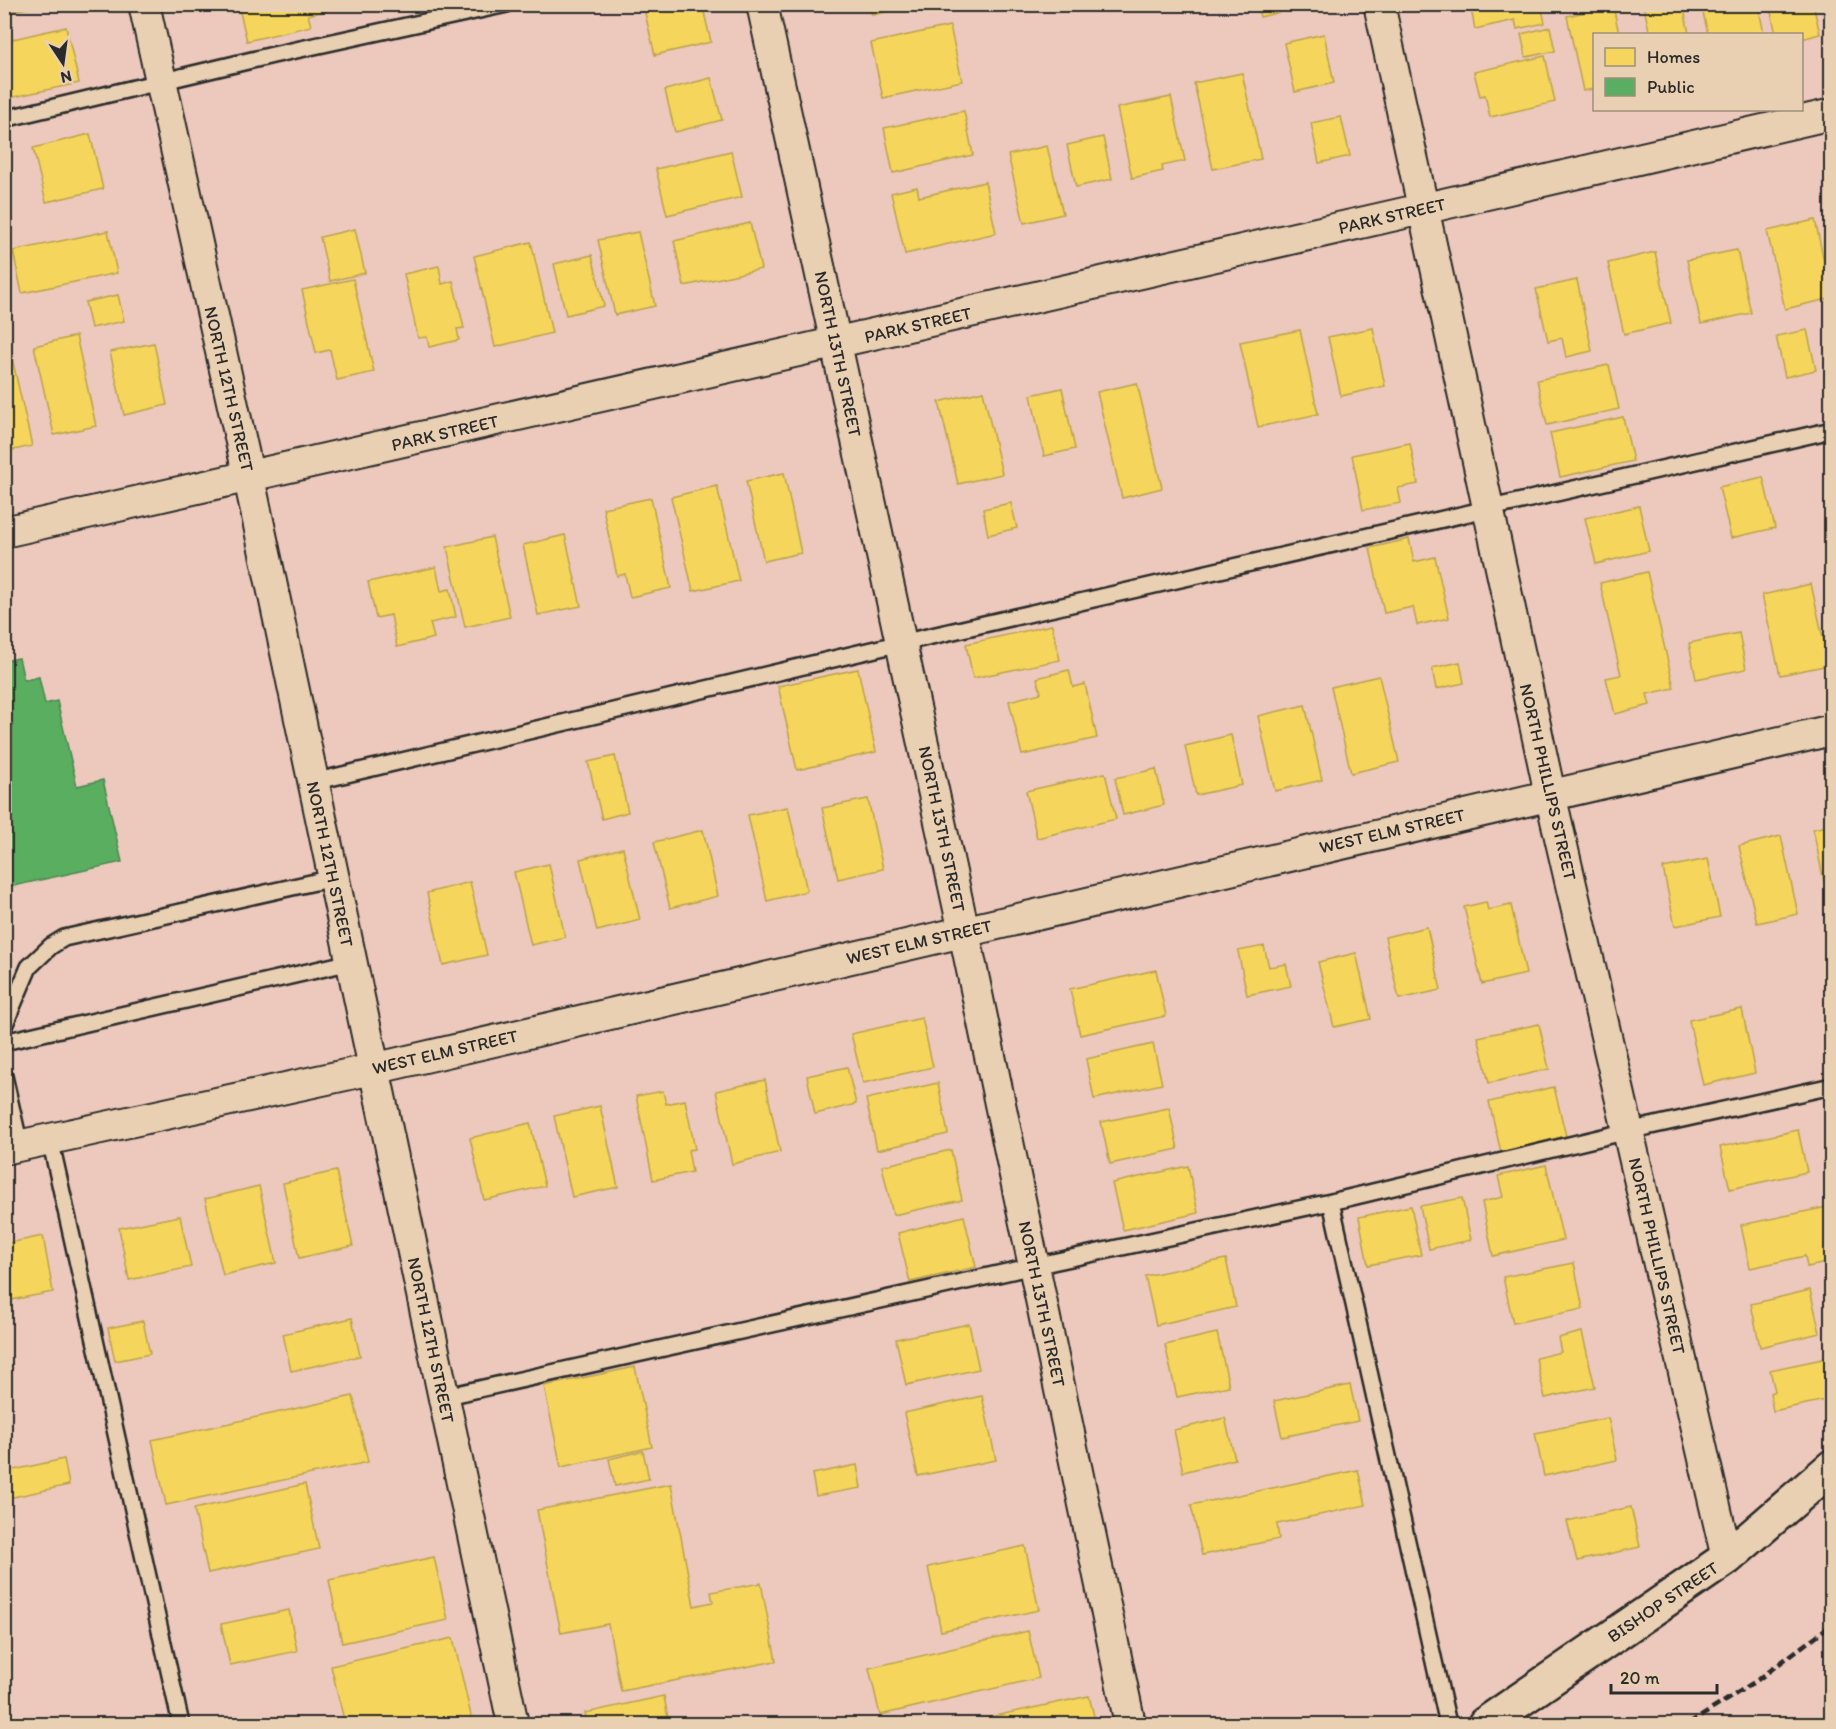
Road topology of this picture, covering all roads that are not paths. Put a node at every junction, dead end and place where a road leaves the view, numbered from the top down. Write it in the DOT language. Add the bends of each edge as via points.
graph roads {
  1 [pos="144,4"];
  2 [pos="507,4"];
  3 [pos="762,4"];
  4 [pos="1379,4"];
  5 [pos="161,83"];
  6 [pos="1832,114"];
  7 [pos="4,119"];
  8 [pos="1422,209"];
  9 [pos="836,344"];
  10 [pos="1832,429"];
  11 [pos="249,478"];
  12 [pos="1487,508"];
  13 [pos="4,532"];
  14 [pos="901,643"];
  15 [pos="1832,730"];
  16 [pos="313,782"];
  17 [pos="1550,794"];
  18 [pos="333,878"];
  19 [pos="964,932"];
  20 [pos="351,962"];
  21 [pos="4,1026"];
  22 [pos="4,1042"];
  23 [pos="373,1069"];
  24 [pos="4,1076"];
  25 [pos="1832,1086"];
  26 [pos="1628,1131"];
  27 [pos="50,1139"];
  28 [pos="12,1147"];
  29 [pos="1330,1202"];
  30 [pos="1034,1266"];
  31 [pos="443,1397"];
  32 [pos="1832,1467"];
  33 [pos="1727,1558"];
  34 [pos="181,1725"];
  35 [pos="513,1725"];
  36 [pos="1130,1725"];
  37 [pos="1448,1725"];
  38 [pos="1485,1725"];
  1 -- 5 [label="street, NORTH 12TH STREET"];
  2 -- 5 [label="lane"];
  3 -- 9 [label="street, NORTH 13TH STREET"];
  4 -- 8 [label="street, NORTH PHILLIPS STREET"];
  5 -- 7 [label="lane"];
  5 -- 11 [label="street, NORTH 12TH STREET"];
  6 -- 8 [label="street, PARK STREET"];
  8 -- 9 [label="street, PARK STREET"];
  8 -- 12 [label="street, NORTH PHILLIPS STREET"];
  9 -- 11 [label="street, PARK STREET"];
  9 -- 14 [label="street, NORTH 13TH STREET"];
  10 -- 12 [label="lane"];
  11 -- 13 [label="street, PARK STREET"];
  11 -- 16 [label="street, NORTH 12TH STREET"];
  12 -- 14 [label="lane"];
  12 -- 17 [label="street, NORTH PHILLIPS STREET"];
  14 -- 16 [label="lane"];
  14 -- 19 [label="street, NORTH 13TH STREET"];
  15 -- 17 [label="street, WEST ELM STREET"];
  16 -- 18 [label="street, NORTH 12TH STREET"];
  17 -- 19 [label="street, WEST ELM STREET"];
  17 -- 26 [label="street, NORTH PHILLIPS STREET"];
  18 -- 20 [label="street, NORTH 12TH STREET"];
  18 -- 21 [label="lane" via="64,938 29,967"];
  19 -- 23 [label="street, WEST ELM STREET"];
  19 -- 30 [label="street, NORTH 13TH STREET"];
  20 -- 22 [label="lane"];
  20 -- 23 [label="street, NORTH 12TH STREET"];
  23 -- 27 [label="street, WEST ELM STREET"];
  23 -- 31 [label="street, NORTH 12TH STREET"];
  24 -- 28 [label="lane"];
  25 -- 26 [label="lane"];
  26 -- 29 [label="lane"];
  26 -- 33 [label="street, NORTH PHILLIPS STREET"];
  27 -- 28 [label="street, WEST ELM STREET"];
  27 -- 34 [label="lane"];
  29 -- 30 [label="lane"];
  29 -- 37 [label="lane"];
  30 -- 31 [label="lane"];
  30 -- 36 [label="street, NORTH 13TH STREET"];
  31 -- 35 [label="street, NORTH 12TH STREET"];
  32 -- 33 [label="street, BISHOP STREET"];
  33 -- 38 [label="street, BISHOP STREET"];
}
